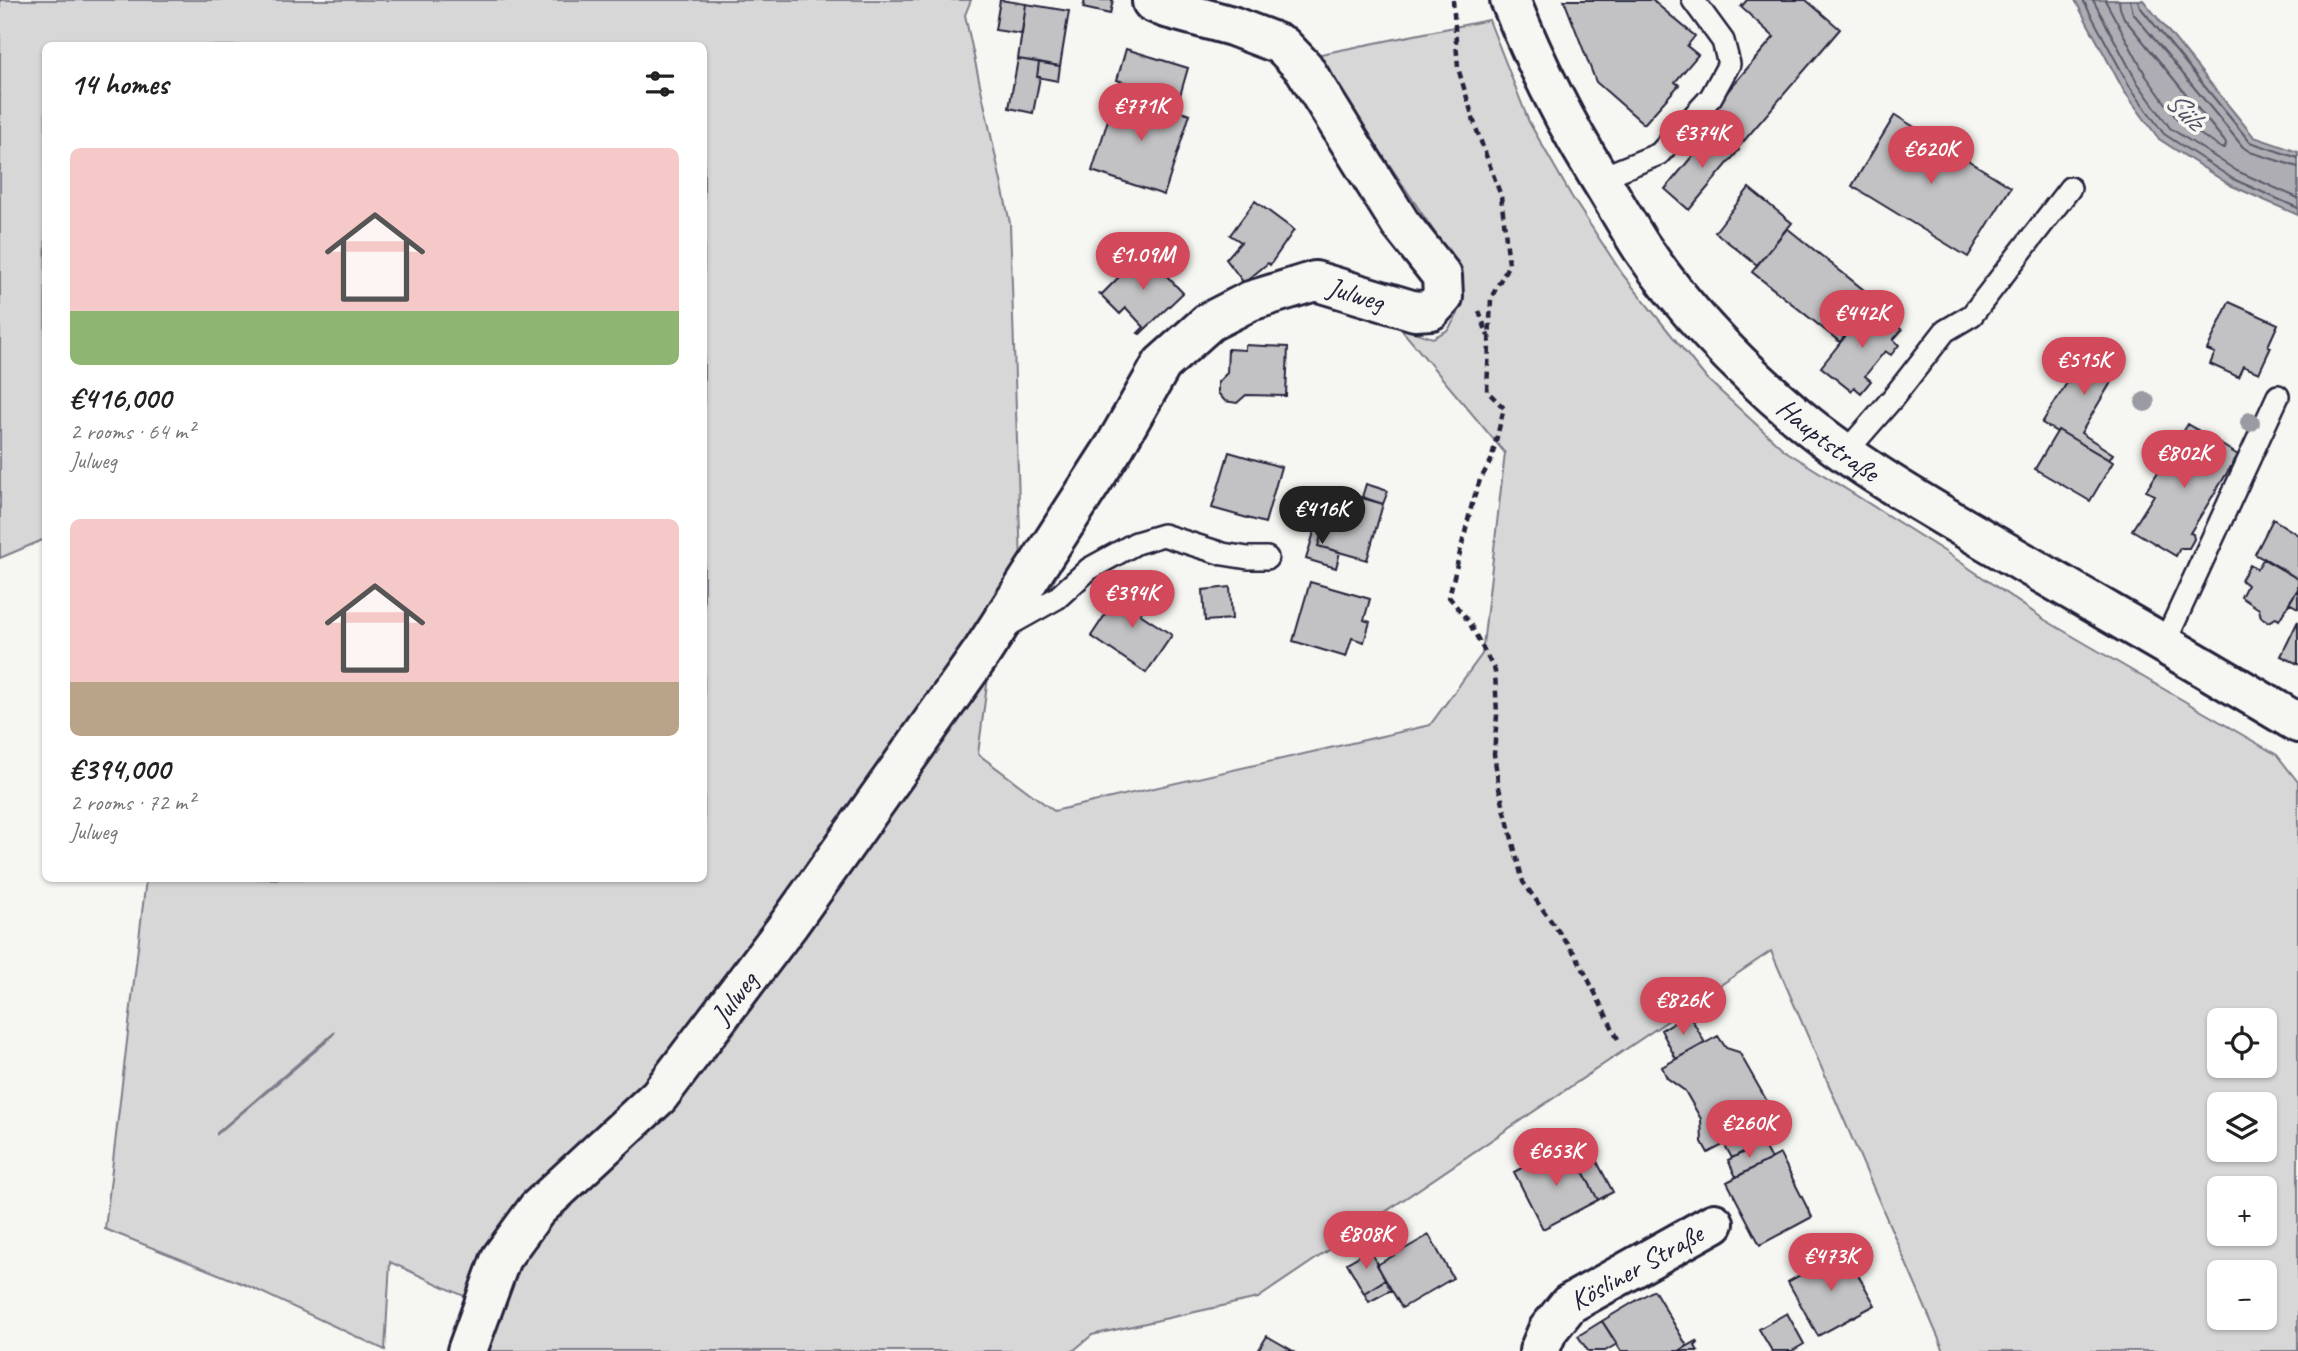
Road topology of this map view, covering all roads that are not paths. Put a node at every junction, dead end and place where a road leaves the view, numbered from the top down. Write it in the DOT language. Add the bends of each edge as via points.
graph roads {
  1 [pos="1152,0"];
  2 [pos="1510,0"];
  3 [pos="1692,0"];
  4 [pos="1600,178"];
  5 [pos="2070,188"];
  6 [pos="2278,396"];
  7 [pos="1845,453"];
  8 [pos="1267,558"];
  9 [pos="995,633"];
  10 [pos="2164,644"];
  11 [pos="2298,723"];
  12 [pos="1714,1223"];
  13 [pos="467,1351"];
  14 [pos="1539,1351"];
  1 -- 9 [label="street, Julweg" via="1282,46 1304,68 1400,223 1442,276 1443,297 1430,310 1415,311 1315,281 1250,301 1209,322 1162,364"];
  2 -- 4 [label="street, Hauptstraße" via="1557,107"];
  3 -- 4 [label="lane" via="1723,41 1729,64 1711,97 1659,154"];
  4 -- 7 [label="street, Hauptstraße" via="1644,250 1724,349"];
  5 -- 7 [label="lane" via="1972,315 1945,331"];
  6 -- 10 [label="lane"];
  7 -- 10 [label="street, Hauptstraße"];
  8 -- 9 [label="lane, Julweg" via="1223,554 1163,535 1136,543 1089,569 1057,598"];
  9 -- 13 [label="street, Julweg" via="789,924 659,1096 537,1209 501,1258"];
  10 -- 11 [label="street, Hauptstraße"];
  12 -- 14 [label="street, Kösliner Straße" via="1569,1304 1548,1330"];
}
